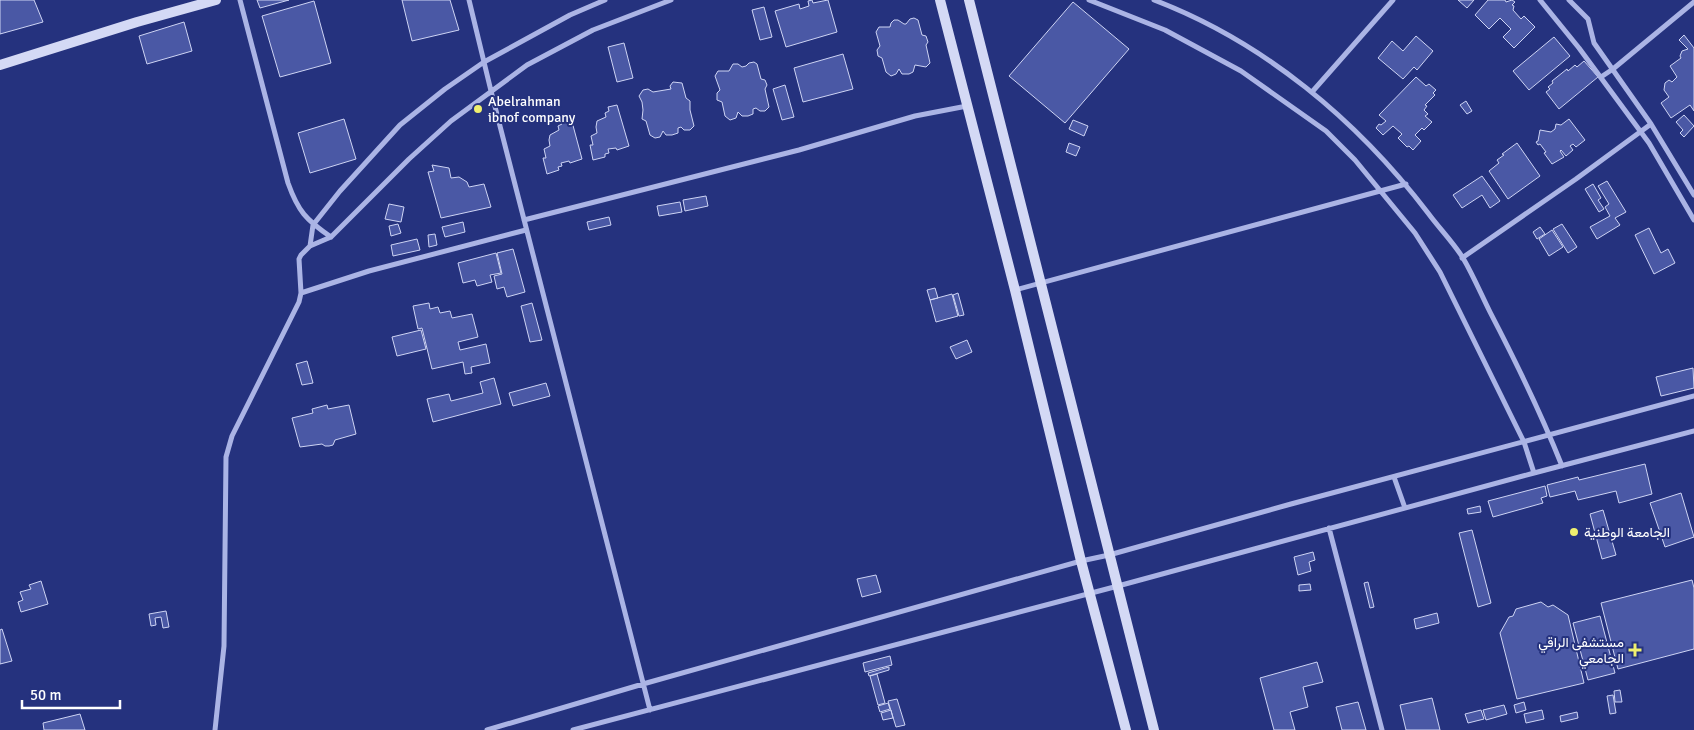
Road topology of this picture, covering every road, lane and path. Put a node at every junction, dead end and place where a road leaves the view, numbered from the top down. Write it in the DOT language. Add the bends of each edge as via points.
graph roads {
  1 [pos="216,0"];
  2 [pos="240,0"];
  3 [pos="469,0"];
  4 [pos="605,0"];
  5 [pos="671,0"];
  6 [pos="940,0"];
  7 [pos="969,0"];
  8 [pos="1089,0"];
  9 [pos="1154,0"];
  10 [pos="1393,0"];
  11 [pos="1540,0"];
  12 [pos="1569,0"];
  13 [pos="1694,2"];
  14 [pos="484,62"];
  15 [pos="0,65"];
  16 [pos="1613,69"];
  17 [pos="1601,77"];
  18 [pos="490,91"];
  19 [pos="1312,92"];
  20 [pos="967,106"];
  21 [pos="1651,124"];
  22 [pos="1640,131"];
  23 [pos="1406,184"];
  24 [pos="1382,191"];
  25 [pos="1694,196"];
  26 [pos="524,220"];
  27 [pos="1694,220"];
  28 [pos="313,225"];
  29 [pos="526,230"];
  30 [pos="331,237"];
  31 [pos="310,246"];
  32 [pos="1462,258"];
  33 [pos="1042,284"];
  34 [pos="1014,290"];
  35 [pos="300,293"];
  36 [pos="1694,396"];
  37 [pos="1694,432"];
  38 [pos="1550,435"];
  39 [pos="1524,442"];
  40 [pos="1562,466"];
  41 [pos="1534,473"];
  42 [pos="1394,477"];
  43 [pos="1405,508"];
  44 [pos="1329,528"];
  45 [pos="1109,556"];
  46 [pos="1081,561"];
  47 [pos="1118,586"];
  48 [pos="1090,592"];
  49 [pos="643,684"];
  50 [pos="650,710"];
  51 [pos="214,730"];
  52 [pos="487,730"];
  53 [pos="573,730"];
  54 [pos="1126,730"];
  55 [pos="1154,730"];
  56 [pos="1382,730"];
  1 -- 15 [label="street"];
  2 -- 28 [label="street" via="288,182 295,202"];
  3 -- 14 [label="street"];
  4 -- 14 [label="street" via="570,15"];
  5 -- 18 [label="street" via="593,30 528,65"];
  6 -- 20 [label="street"];
  7 -- 33 [label="street"];
  8 -- 24 [label="street" via="1165,30 1241,71 1326,131"];
  9 -- 19 [label="street" via="1176,8 1259,52"];
  10 -- 19 [label="street"];
  11 -- 17 [label="street"];
  12 -- 16 [label="street" via="1588,19 1594,43"];
  13 -- 16 [label="street"];
  14 -- 18 [label="street"];
  14 -- 28 [label="street" via="400,126"];
  16 -- 17 [label="street"];
  16 -- 21 [label="street"];
  17 -- 22 [label="street"];
  18 -- 26 [label="street"];
  18 -- 30 [label="street" via="409,159"];
  19 -- 23 [label="street" via="1341,116"];
  20 -- 26 [label="street" via="915,116 799,150"];
  20 -- 34 [label="street"];
  21 -- 22 [label="street"];
  21 -- 25 [label="street"];
  22 -- 27 [label="street"];
  22 -- 32 [label="street"];
  23 -- 24 [label="street"];
  23 -- 32 [label="street"];
  24 -- 33 [label="street"];
  24 -- 39 [label="street" via="1440,272"];
  26 -- 29 [label="street"];
  28 -- 30 [label="street"];
  28 -- 31 [label="street"];
  29 -- 35 [label="street" via="369,271"];
  29 -- 49 [label="street"];
  30 -- 31 [label="street"];
  31 -- 35 [label="street" via="299,259"];
  32 -- 38 [label="street"];
  33 -- 34 [label="street"];
  33 -- 45 [label="street"];
  34 -- 46 [label="street"];
  35 -- 51 [label="street" via="296,311 232,436 226,456 224,646"];
  36 -- 38 [label="street"];
  37 -- 40 [label="street"];
  38 -- 39 [label="street"];
  38 -- 40 [label="street"];
  39 -- 41 [label="street"];
  39 -- 42 [label="street"];
  40 -- 41 [label="street"];
  41 -- 43 [label="street"];
  42 -- 43 [label="street"];
  42 -- 45 [label="street"];
  43 -- 44 [label="street"];
  44 -- 47 [label="street"];
  44 -- 56 [label="street"];
  45 -- 46 [label="street"];
  45 -- 47 [label="street"];
  46 -- 48 [label="street"];
  46 -- 49 [label="street"];
  47 -- 48 [label="street"];
  47 -- 55 [label="street"];
  48 -- 50 [label="street"];
  48 -- 54 [label="street"];
  49 -- 50 [label="street"];
  49 -- 52 [label="street"];
  50 -- 53 [label="street"];
}
